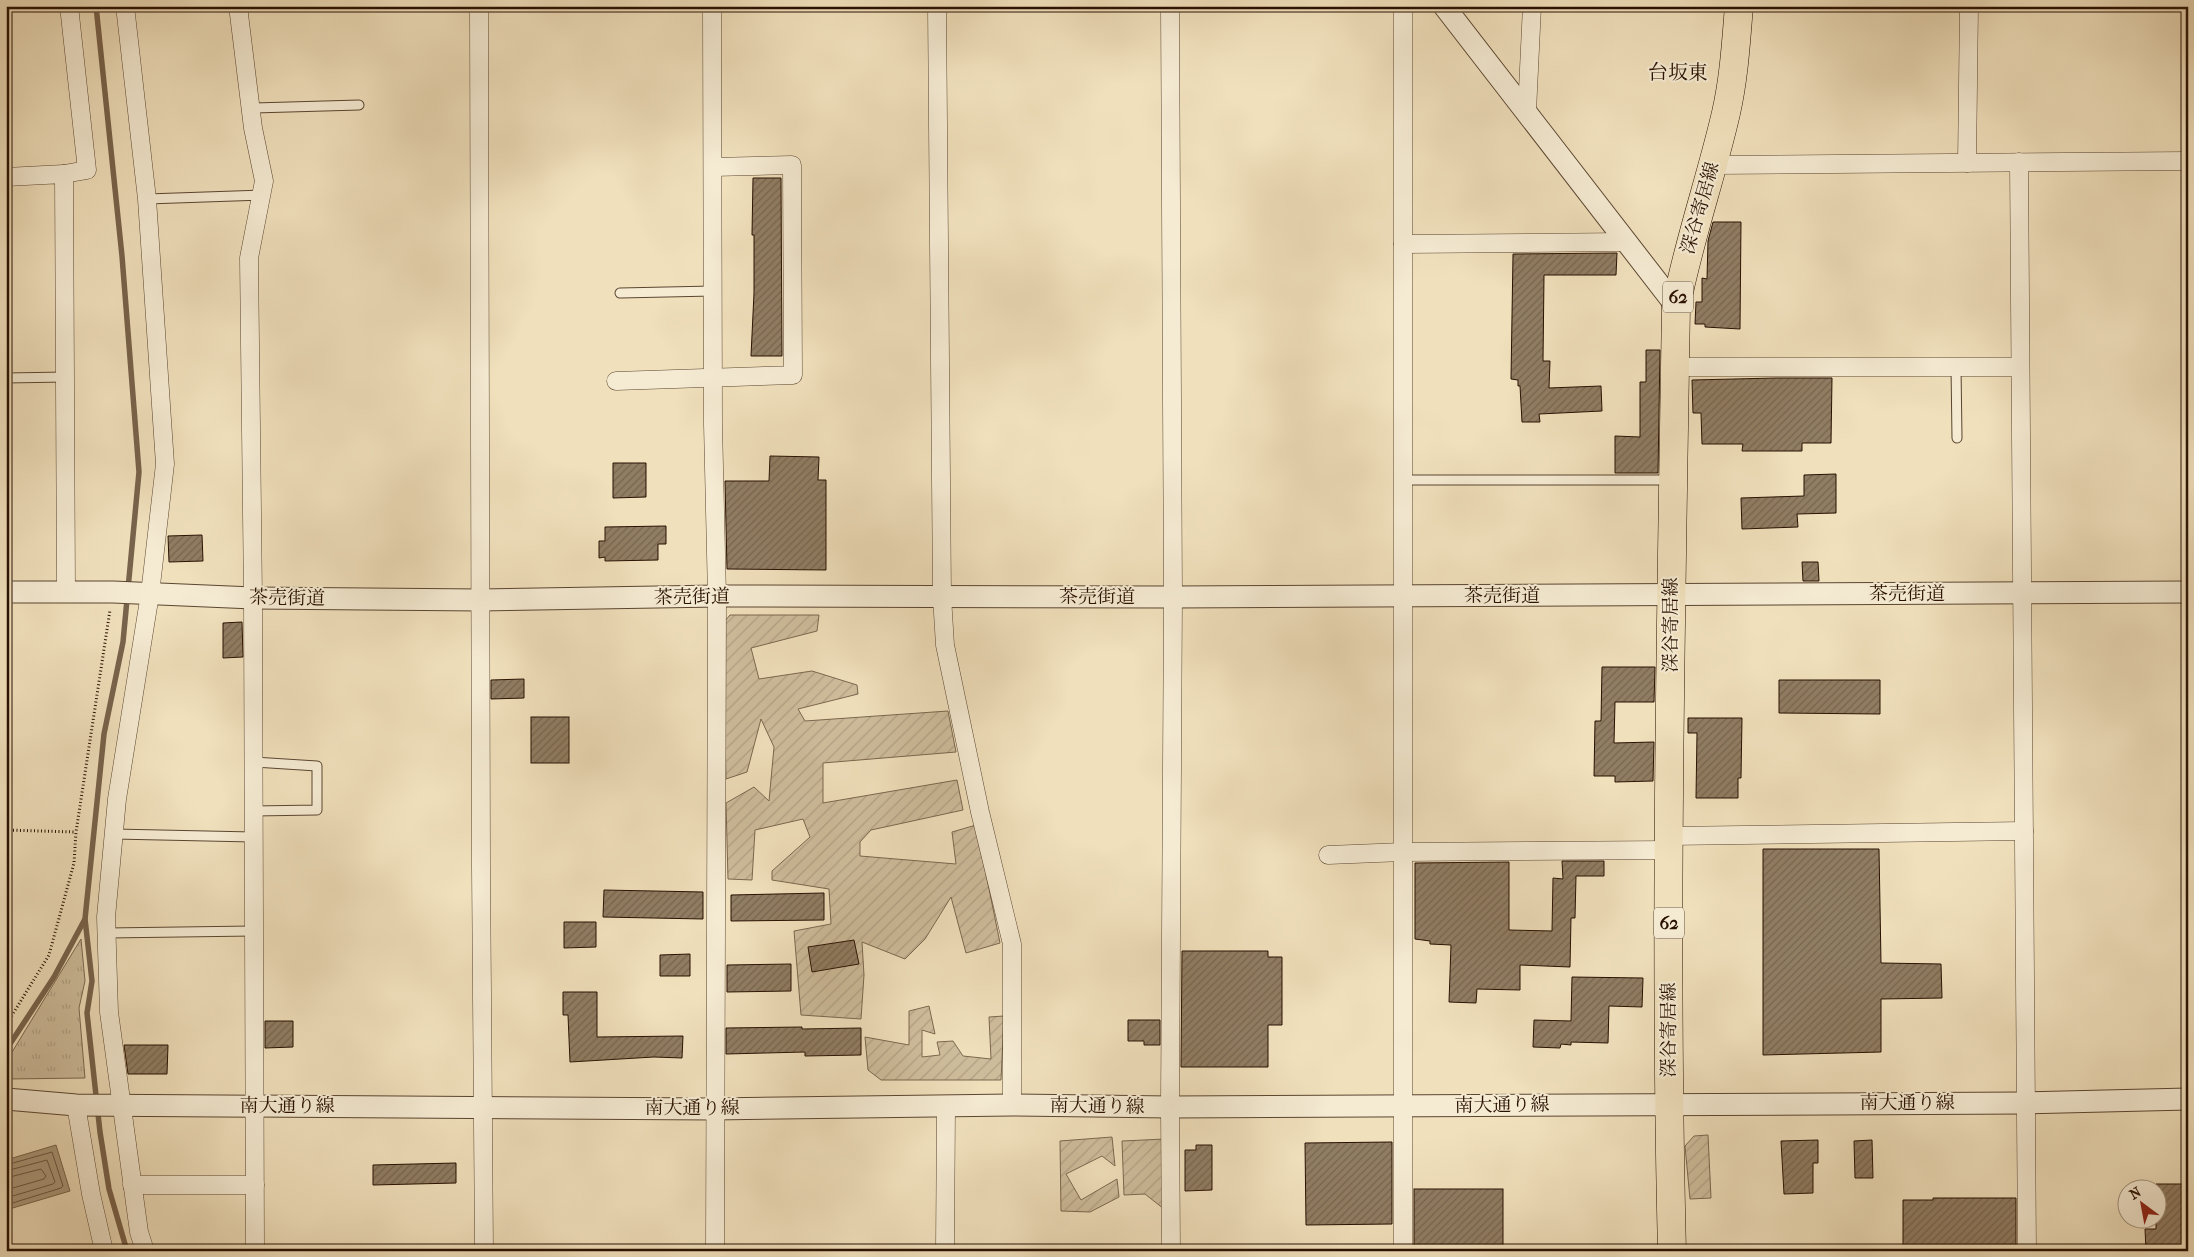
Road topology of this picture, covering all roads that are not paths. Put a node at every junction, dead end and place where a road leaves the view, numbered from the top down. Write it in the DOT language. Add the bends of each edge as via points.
graph roads {
  1 [pos="69,6"];
  2 [pos="125,6"];
  3 [pos="238,6"];
  4 [pos="479,6"];
  5 [pos="712,6"];
  6 [pos="937,6"];
  7 [pos="1170,6"];
  8 [pos="1403,6"];
  9 [pos="1444,6"];
  10 [pos="1532,6"];
  11 [pos="1739,6"];
  12 [pos="1969,6"];
  13 [pos="358,105"];
  14 [pos="251,108"];
  15 [pos="1527,111"];
  16 [pos="2188,161"];
  17 [pos="2019,162"];
  18 [pos="1967,163"];
  19 [pos="1713,165"];
  20 [pos="713,167"];
  21 [pos="64,174"];
  22 [pos="6,177"];
  23 [pos="262,195"];
  24 [pos="147,199"];
  25 [pos="1625,242"];
  26 [pos="1403,244"];
  27 [pos="713,291"];
  28 [pos="620,293"];
  29 [pos="1676,306"];
  30 [pos="1956,367"];
  31 [pos="2020,367"];
  32 [pos="1675,368"];
  33 [pos="66,377"];
  34 [pos="6,378"];
  35 [pos="713,379"];
  36 [pos="616,381"];
  37 [pos="1957,438"];
  38 [pos="1404,480"];
  39 [pos="1673,480"];
  40 [pos="6,592"];
  41 [pos="66,592"];
  42 [pos="2188,592"];
  43 [pos="2022,593"];
  44 [pos="146,594"];
  45 [pos="1671,594"];
  46 [pos="717,596"];
  47 [pos="942,597"];
  48 [pos="1404,597"];
  49 [pos="253,598"];
  50 [pos="1173,598"];
  51 [pos="480,600"];
  52 [pos="253,762"];
  53 [pos="253,811"];
  54 [pos="2024,830"];
  55 [pos="114,834"];
  56 [pos="253,837"];
  57 [pos="1669,843"];
  58 [pos="1403,852"];
  59 [pos="1328,855"];
  60 [pos="253,931"];
  61 [pos="106,933"];
  62 [pos="2188,1099"];
  63 [pos="7,1101"];
  64 [pos="1668,1103"];
  65 [pos="2026,1103"];
  66 [pos="76,1105"];
  67 [pos="121,1105"];
  68 [pos="1012,1105"];
  69 [pos="254,1106"];
  70 [pos="946,1106"];
  71 [pos="1403,1106"];
  72 [pos="484,1107"];
  73 [pos="1170,1107"];
  74 [pos="714,1109"];
  75 [pos="132,1185"];
  76 [pos="255,1185"];
  77 [pos="104,1251"];
  78 [pos="145,1251"];
  79 [pos="255,1251"];
  80 [pos="484,1251"];
  81 [pos="715,1251"];
  82 [pos="945,1251"];
  83 [pos="1172,1251"];
  84 [pos="1404,1251"];
  85 [pos="1672,1251"];
  86 [pos="2027,1251"];
  1 -- 21 [label="street" via="87,170"];
  2 -- 24 [label="street"];
  3 -- 14 [label="street"];
  4 -- 51 [label="street"];
  5 -- 20 [label="street"];
  6 -- 47 [label="street"];
  7 -- 50 [label="street"];
  8 -- 26 [label="street"];
  9 -- 15 [label="street"];
  10 -- 15 [label="street"];
  11 -- 19 [label="main road, 深谷寄居線 / 62" via="1732,78"];
  12 -- 18 [label="street"];
  13 -- 14 [label="lane"];
  14 -- 23 [label="street" via="264,181"];
  15 -- 25 [label="street"];
  16 -- 17 [label="street"];
  17 -- 18 [label="street"];
  17 -- 31 [label="street"];
  18 -- 19 [label="street"];
  19 -- 29 [label="main road, 深谷寄居線 / 62" via="1685,261"];
  20 -- 27 [label="street"];
  20 -- 35 [label="street" via="792,166 793,366 793,376"];
  21 -- 22 [label="street"];
  21 -- 33 [label="street"];
  23 -- 24 [label="lane"];
  23 -- 49 [label="street" via="249,258"];
  24 -- 44 [label="street" via="165,464"];
  25 -- 26 [label="street"];
  25 -- 29 [label="street"];
  26 -- 38 [label="street"];
  27 -- 28 [label="lane"];
  27 -- 35 [label="street"];
  29 -- 32 [label="main road, 深谷寄居線 / 62"];
  30 -- 31 [label="street"];
  30 -- 32 [label="street"];
  30 -- 37 [label="lane"];
  31 -- 43 [label="street"];
  32 -- 39 [label="main road, 深谷寄居線 / 62"];
  33 -- 34 [label="lane"];
  33 -- 41 [label="street"];
  35 -- 36 [label="street"];
  35 -- 46 [label="street"];
  38 -- 39 [label="lane"];
  38 -- 48 [label="street"];
  39 -- 45 [label="main road, 深谷寄居線 / 62"];
  40 -- 41 [label="street, 茶売街道"];
  41 -- 44 [label="street, 茶売街道"];
  42 -- 43 [label="street, 茶売街道"];
  43 -- 45 [label="street, 茶売街道"];
  43 -- 54 [label="street"];
  44 -- 49 [label="street, 茶売街道"];
  44 -- 55 [label="street"];
  45 -- 48 [label="street, 茶売街道"];
  45 -- 57 [label="main road, 深谷寄居線 / 62"];
  46 -- 47 [label="street, 茶売街道"];
  46 -- 51 [label="street, 茶売街道"];
  46 -- 74 [label="street"];
  47 -- 50 [label="street, 茶売街道"];
  47 -- 68 [label="street" via="944,645 1012,944"];
  48 -- 50 [label="street, 茶売街道"];
  48 -- 58 [label="street"];
  49 -- 51 [label="street, 茶売街道"];
  49 -- 52 [label="street"];
  50 -- 73 [label="street"];
  51 -- 72 [label="street"];
  52 -- 53 [label="street"];
  52 -- 53 [label="lane" via="317,766 318,801 318,810"];
  53 -- 56 [label="street"];
  54 -- 57 [label="street"];
  54 -- 65 [label="street"];
  55 -- 56 [label="lane"];
  55 -- 61 [label="street"];
  56 -- 60 [label="street"];
  57 -- 58 [label="street"];
  57 -- 64 [label="main road, 深谷寄居線 / 62"];
  58 -- 59 [label="street"];
  58 -- 71 [label="street"];
  60 -- 61 [label="lane"];
  60 -- 69 [label="street"];
  61 -- 67 [label="street" via="109,1012"];
  62 -- 65 [label="street, 南大通り線"];
  63 -- 66 [label="street, 南大通り線"];
  64 -- 65 [label="street, 南大通り線"];
  64 -- 71 [label="street, 南大通り線"];
  64 -- 85 [label="main road, 深谷寄居線 / 62"];
  65 -- 86 [label="street"];
  66 -- 67 [label="street, 南大通り線"];
  66 -- 77 [label="street"];
  67 -- 69 [label="street, 南大通り線"];
  67 -- 75 [label="street"];
  68 -- 70 [label="street, 南大通り線"];
  68 -- 73 [label="street, 南大通り線"];
  69 -- 72 [label="street, 南大通り線"];
  69 -- 76 [label="street"];
  70 -- 74 [label="street, 南大通り線"];
  70 -- 82 [label="street"];
  71 -- 73 [label="street, 南大通り線"];
  71 -- 84 [label="street"];
  72 -- 74 [label="street, 南大通り線"];
  72 -- 80 [label="street"];
  73 -- 83 [label="street"];
  74 -- 81 [label="street"];
  75 -- 76 [label="street"];
  75 -- 78 [label="street"];
  76 -- 79 [label="street"];
}
